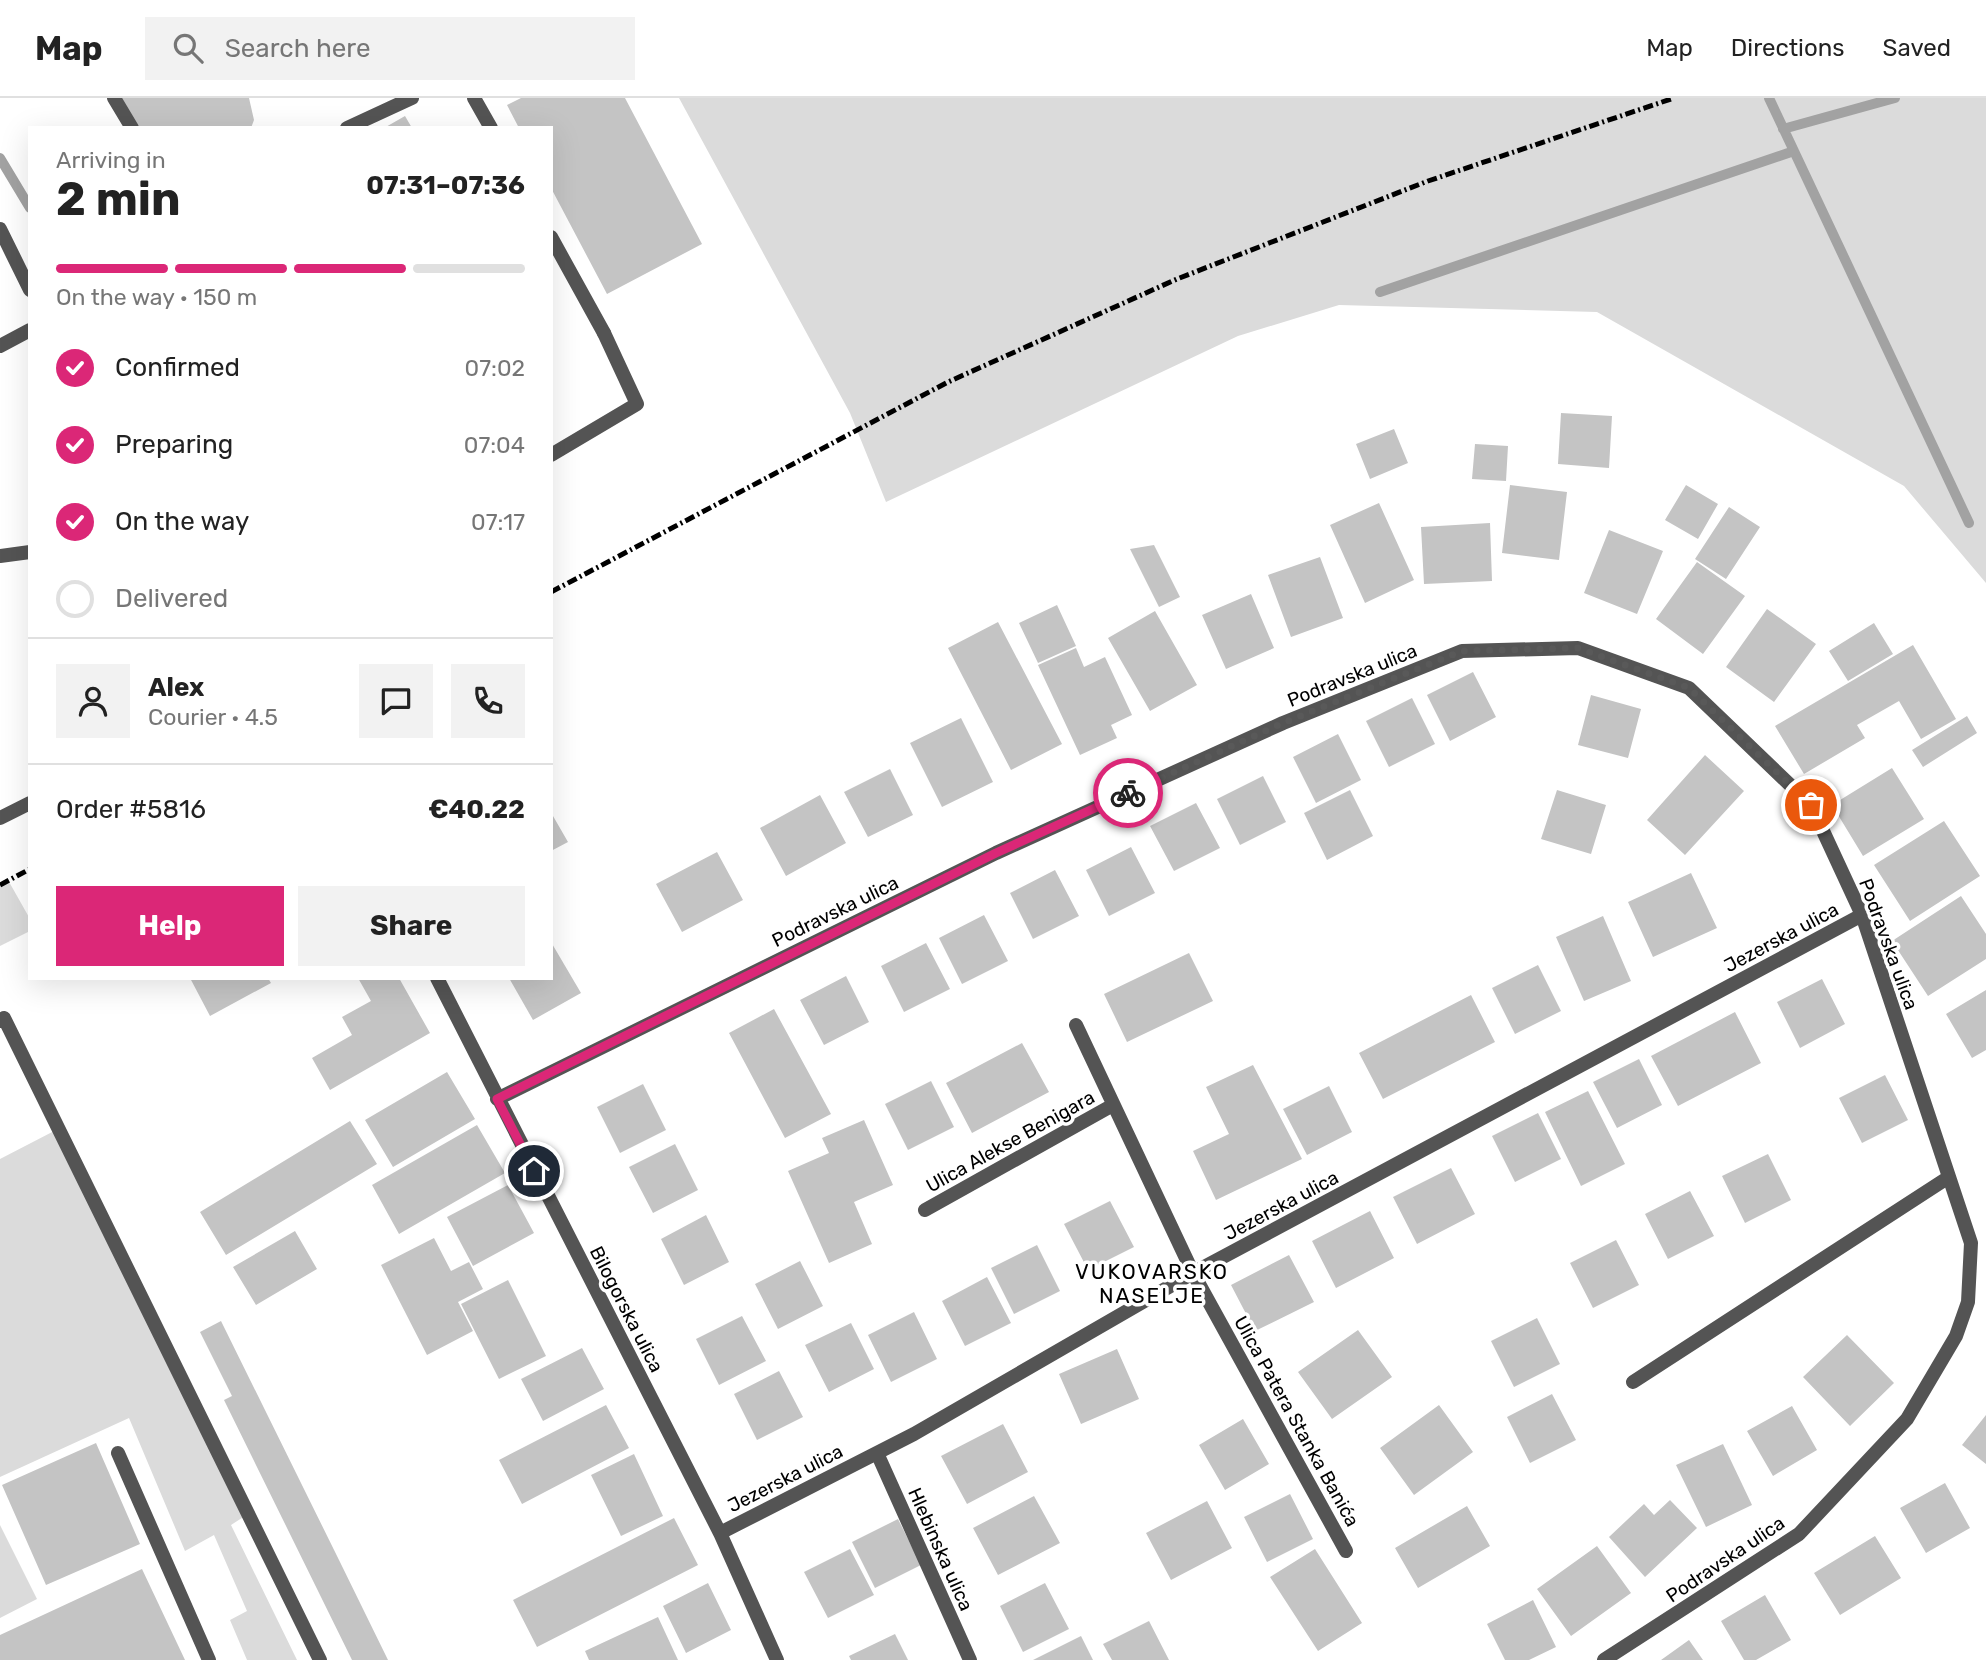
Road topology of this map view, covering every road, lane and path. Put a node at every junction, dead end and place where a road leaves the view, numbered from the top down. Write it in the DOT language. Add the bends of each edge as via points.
graph roads {
  1 [pos="114,98"];
  2 [pos="412,98"];
  3 [pos="474,98"];
  4 [pos="131,126"];
  5 [pos="351,126"];
  6 [pos="490,126"];
  7 [pos="0,229"];
  8 [pos="553,241"];
  9 [pos="6,259"];
  10 [pos="28,287"];
  11 [pos="28,331"];
  12 [pos="0,346"];
  13 [pos="553,454"];
  14 [pos="28,552"];
  15 [pos="0,556"];
  16 [pos="28,804"];
  17 [pos="0,818"];
  18 [pos="1862,915"];
  19 [pos="438,980"];
  20 [pos="0,1021"];
  21 [pos="1076,1025"];
  22 [pos="497,1099"];
  23 [pos="1114,1105"];
  24 [pos="1949,1177"];
  25 [pos="925,1210"];
  26 [pos="1193,1273"];
  27 [pos="1633,1382"];
  28 [pos="118,1453"];
  29 [pos="877,1453"];
  30 [pos="720,1533"];
  31 [pos="1346,1551"];
  32 [pos="209,1660"];
  33 [pos="320,1660"];
  34 [pos="777,1660"];
  35 [pos="970,1660"];
  36 [pos="1604,1660"];
  1 -- 4 [label="street"];
  2 -- 5 [label="street"];
  3 -- 6 [label="street"];
  7 -- 9 [label="street"];
  8 -- 13 [label="street" via="637,404"];
  9 -- 10 [label="street"];
  11 -- 12 [label="street"];
  14 -- 15 [label="street"];
  16 -- 17 [label="street"];
  18 -- 22 [label="street, Podravska ulica" via="1811,805 1689,688 1578,648 1462,651 1283,723 996,853"];
  18 -- 24 [label="street, Podravska ulica"];
  18 -- 26 [label="street, Jezerska ulica"];
  19 -- 22 [label="street, Bilogorska ulica"];
  20 -- 33 [label="street" via="4,1018"];
  21 -- 23 [label="street, Ulica Alekse Benigara"];
  22 -- 30 [label="street, Bilogorska ulica"];
  23 -- 25 [label="street, Ulica Alekse Benigara"];
  23 -- 26 [label="street, Ulica Alekse Benigara"];
  24 -- 27 [label="street"];
  24 -- 36 [label="street, Podravska ulica" via="1971,1244 1968,1302 1956,1336 1907,1419 1799,1534"];
  26 -- 29 [label="street, Jezerska ulica"];
  26 -- 31 [label="street, Ulica Patera Stanka Banića"];
  28 -- 32 [label="street"];
  29 -- 30 [label="street, Jezerska ulica"];
  29 -- 35 [label="street, Hlebinska ulica"];
  30 -- 34 [label="street, Bilogorska ulica"];
}
